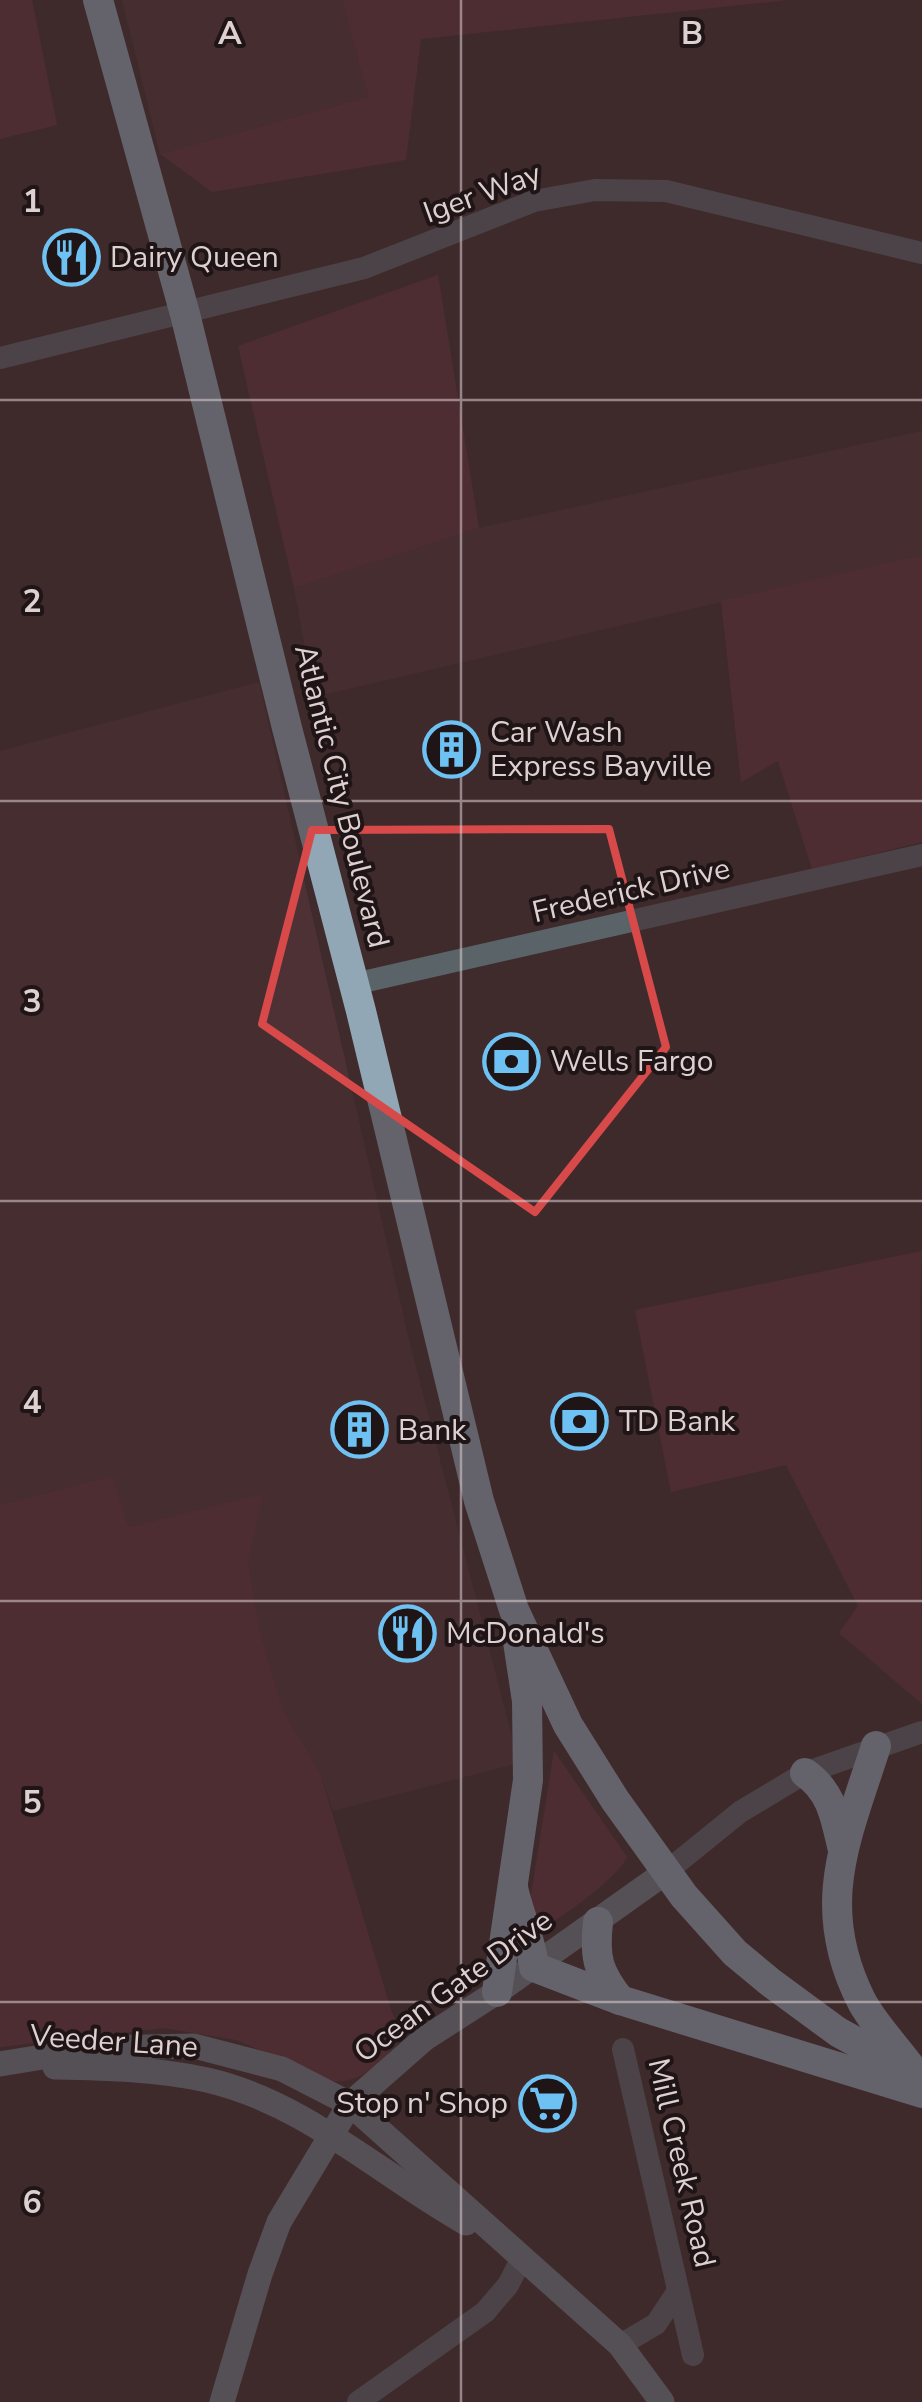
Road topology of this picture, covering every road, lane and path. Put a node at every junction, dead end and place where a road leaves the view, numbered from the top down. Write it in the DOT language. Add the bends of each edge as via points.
graph roads {
  1 [pos="98,0"];
  2 [pos="922,253"];
  3 [pos="185,314"];
  4 [pos="0,358"];
  5 [pos="922,856"];
  6 [pos="354,984"];
  7 [pos="514,1610"];
  8 [pos="922,1732"];
  9 [pos="876,1746"];
  10 [pos="805,1773"];
  11 [pos="843,1849"];
  12 [pos="666,1872"];
  13 [pos="513,1888"];
  14 [pos="598,1922"];
  15 [pos="534,1967"];
  16 [pos="497,1992"];
  17 [pos="620,2000"];
  18 [pos="622,2049"];
  19 [pos="0,2065"];
  20 [pos="920,2082"];
  21 [pos="350,2104"];
  22 [pos="331,2135"];
  23 [pos="515,2254"];
  24 [pos="678,2291"];
  25 [pos="620,2345"];
  26 [pos="693,2355"];
  27 [pos="222,2402"];
  28 [pos="358,2402"];
  29 [pos="662,2402"];
  1 -- 3 [label="highway, Atlantic City Boulevard"];
  2 -- 3 [label="street, Iger Way" via="666,191 596,190 534,201 364,268"];
  3 -- 4 [label="street, Iger Way"];
  3 -- 6 [label="highway, Atlantic City Boulevard"];
  5 -- 6 [label="street, Frederick Drive"];
  6 -- 7 [label="highway, Atlantic City Boulevard" via="479,1501"];
  7 -- 12 [label="highway" via="568,1725"];
  7 -- 13 [label="highway" via="530,1741"];
  8 -- 9 [label="street"];
  9 -- 10 [label="street"];
  9 -- 11 [label="highway"];
  10 -- 11 [label="highway" via="821,1784 833,1807"];
  10 -- 12 [label="street" via="740,1812"];
  11 -- 20 [label="highway" via="835,1913 843,1960 864,2006"];
  12 -- 14 [label="street, Ocean Gate Drive"];
  12 -- 20 [label="highway" via="770,1982"];
  13 -- 15 [label="highway"];
  13 -- 16 [label="highway"];
  14 -- 15 [label="street, Ocean Gate Drive"];
  14 -- 17 [label="highway" via="601,1976"];
  15 -- 16 [label="street, Ocean Gate Drive"];
  15 -- 17 [label="highway"];
  16 -- 21 [label="street, Ocean Gate Drive" via="424,2040"];
  17 -- 20 [label="highway"];
  18 -- 24 [label="street, Mill Creek Road"];
  19 -- 21 [label="street, Veeder Lane" via="98,2048 194,2046 282,2068"];
  19 -- 22 [label="street, Veeder Lane" via="208,2080"];
  21 -- 22 [label="street, Ocean Gate Drive"];
  21 -- 23 [label="street"];
  22 -- 23 [label="street"];
  22 -- 27 [label="street, Ocean Gate Drive" via="279,2222"];
  23 -- 25 [label="street"];
  23 -- 28 [label="street" via="508,2285 485,2312"];
  24 -- 25 [label="street, Mill Creek Road" via="656,2324"];
  24 -- 26 [label="street, Mill Creek Road"];
  25 -- 29 [label="street"];
}
